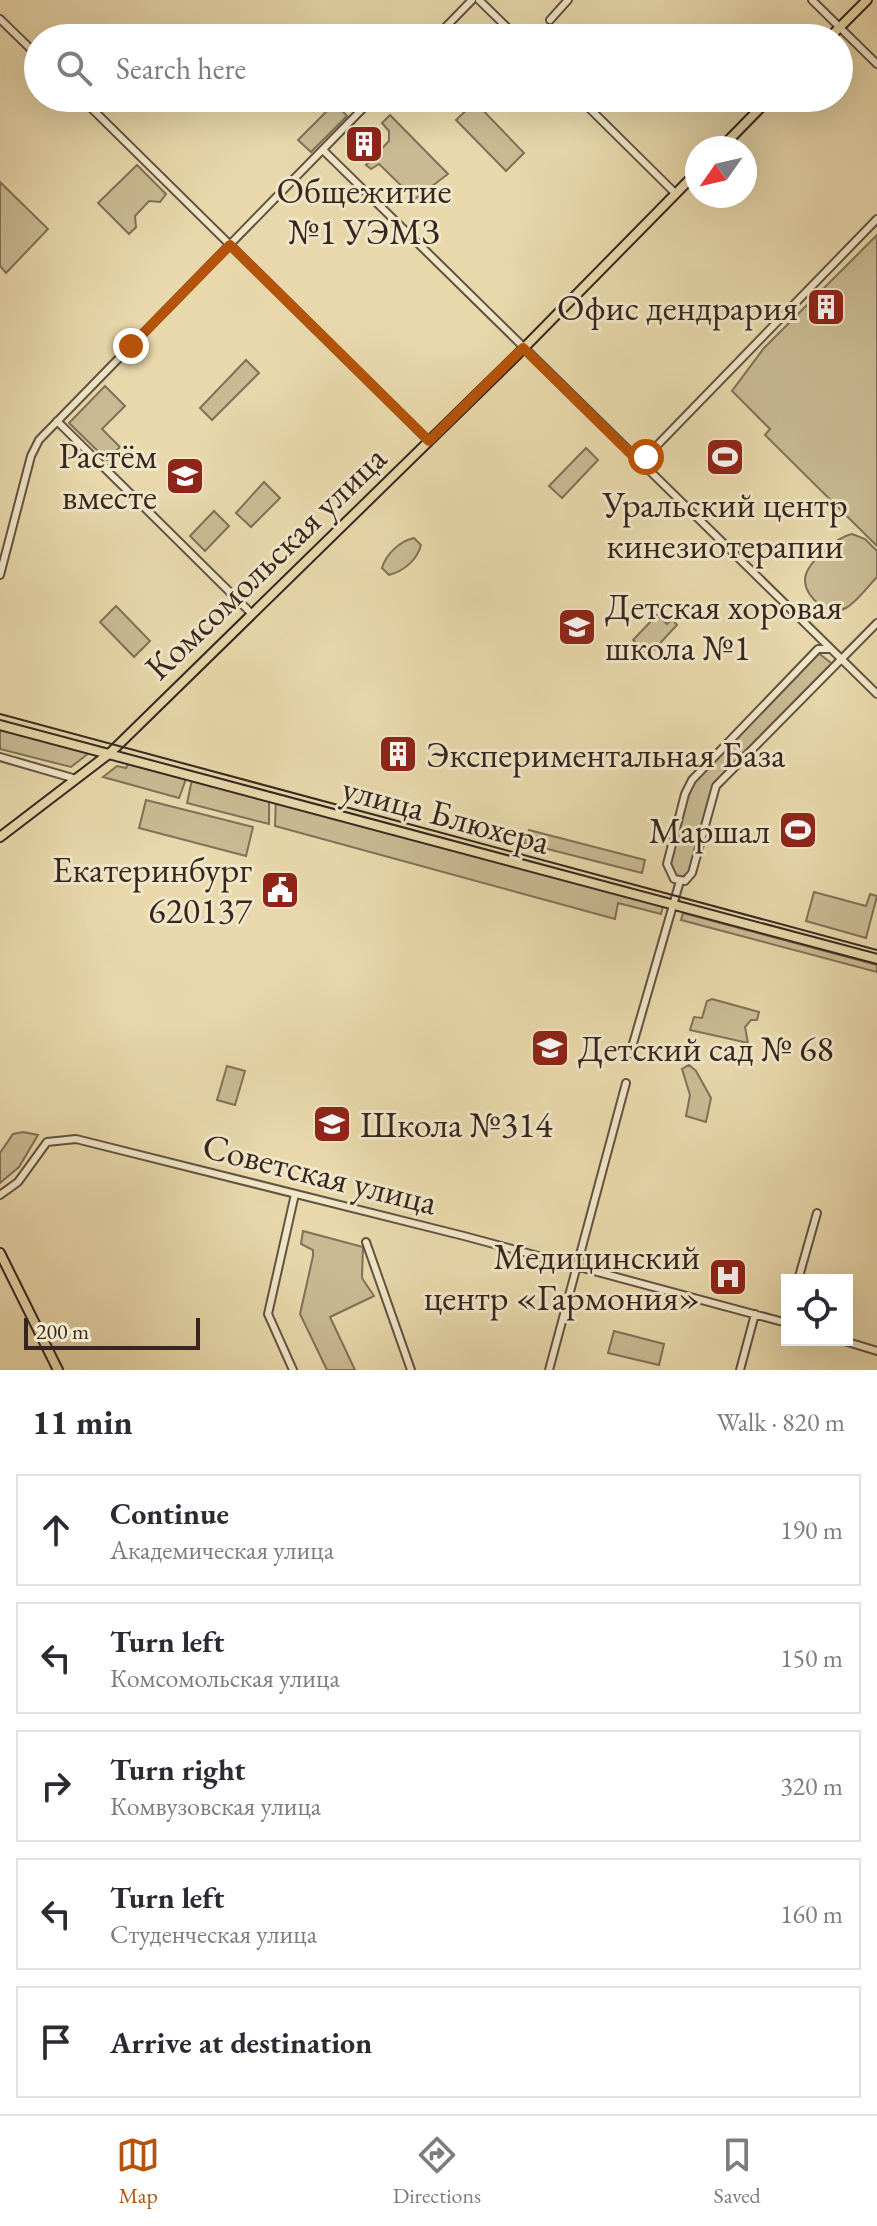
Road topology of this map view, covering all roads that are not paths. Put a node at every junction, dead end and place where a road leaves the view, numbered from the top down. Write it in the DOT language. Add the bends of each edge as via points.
graph roads {
  1 [pos="472,0"];
  2 [pos="479,0"];
  3 [pos="568,0"];
  4 [pos="812,0"];
  5 [pos="867,0"];
  6 [pos="0,19"];
  7 [pos="550,20"];
  8 [pos="449,24"];
  9 [pos="504,24"];
  10 [pos="835,24"];
  11 [pos="843,24"];
  12 [pos="853,41"];
  13 [pos="24,42"];
  14 [pos="877,64"];
  15 [pos="95,112"];
  16 [pos="360,112"];
  17 [pos="593,112"];
  18 [pos="756,112"];
  19 [pos="733,136"];
  20 [pos="324,151"];
  21 [pos="685,185"];
  22 [pos="676,194"];
  23 [pos="877,219"];
  24 [pos="230,245"];
  25 [pos="523,348"];
  26 [pos="57,421"];
  27 [pos="429,441"];
  28 [pos="640,463"];
  29 [pos="0,575"];
  30 [pos="252,614"];
  31 [pos="877,623"];
  32 [pos="833,650"];
  33 [pos="843,659"];
  34 [pos="877,694"];
  35 [pos="0,725"];
  36 [pos="110,753"];
  37 [pos="0,757"];
  38 [pos="76,779"];
  39 [pos="0,837"];
  40 [pos="680,881"];
  41 [pos="673,904"];
  42 [pos="877,959"];
  43 [pos="630,1054"];
  44 [pos="626,1083"];
  45 [pos="295,1194"];
  46 [pos="0,1195"];
  47 [pos="817,1213"];
  48 [pos="366,1242"];
  49 [pos="0,1253"];
  50 [pos="576,1265"];
  51 [pos="800,1274"];
  52 [pos="755,1314"];
  53 [pos="781,1319"];
  54 [pos="853,1344"];
  55 [pos="877,1351"];
  56 [pos="58,1370"];
  57 [pos="293,1370"];
  58 [pos="411,1370"];
  59 [pos="549,1370"];
  60 [pos="740,1370"];
  1 -- 8 [label="street"];
  2 -- 9 [label="street"];
  3 -- 7 [label="street"];
  4 -- 10 [label="street"];
  5 -- 11 [label="main road"];
  6 -- 13 [label="street"];
  12 -- 14 [label="street"];
  15 -- 24 [label="street"];
  16 -- 20 [label="street"];
  17 -- 22 [label="street"];
  18 -- 19 [label="main road"];
  20 -- 24 [label="street"];
  20 -- 25 [label="street"];
  21 -- 22 [label="main road, Комсомольская улица"];
  22 -- 25 [label="main road, Комсомольская улица"];
  23 -- 28 [label="street"];
  24 -- 26 [label="street"];
  24 -- 27 [label="street"];
  25 -- 27 [label="main road, Комсомольская улица"];
  25 -- 28 [label="street"];
  26 -- 29 [label="street" via="31,456"];
  26 -- 30 [label="street"];
  27 -- 30 [label="main road, Комсомольская улица"];
  28 -- 32 [label="street"];
  30 -- 36 [label="main road, Комсомольская улица"];
  31 -- 33 [label="street"];
  32 -- 33 [label="street"];
  32 -- 40 [label="street" via="823,646 816,651 692,780 667,864 669,875"];
  33 -- 34 [label="street"];
  33 -- 40 [label="street" via="716,786 692,873"];
  35 -- 36 [label="main road, улица Блюхера"];
  36 -- 38 [label="main road, Комсомольская улица"];
  36 -- 41 [label="main road, улица Блюхера"];
  37 -- 38 [label="street"];
  38 -- 39 [label="main road, Комсомольская улица"];
  40 -- 41 [label="street"];
  41 -- 42 [label="main road, улица Блюхера"];
  41 -- 43 [label="street"];
  44 -- 50 [label="street"];
  45 -- 46 [label="street, Советская улица" via="61,1138 44,1145 18,1182"];
  45 -- 50 [label="street, Советская улица"];
  45 -- 57 [label="street" via="268,1314"];
  47 -- 51 [label="street"];
  48 -- 58 [label="street"];
  49 -- 56 [label="main road"];
  50 -- 52 [label="street, Советская улица"];
  50 -- 59 [label="street"];
  52 -- 53 [label="street, Советская улица"];
  52 -- 60 [label="street"];
  54 -- 55 [label="street"];
}
